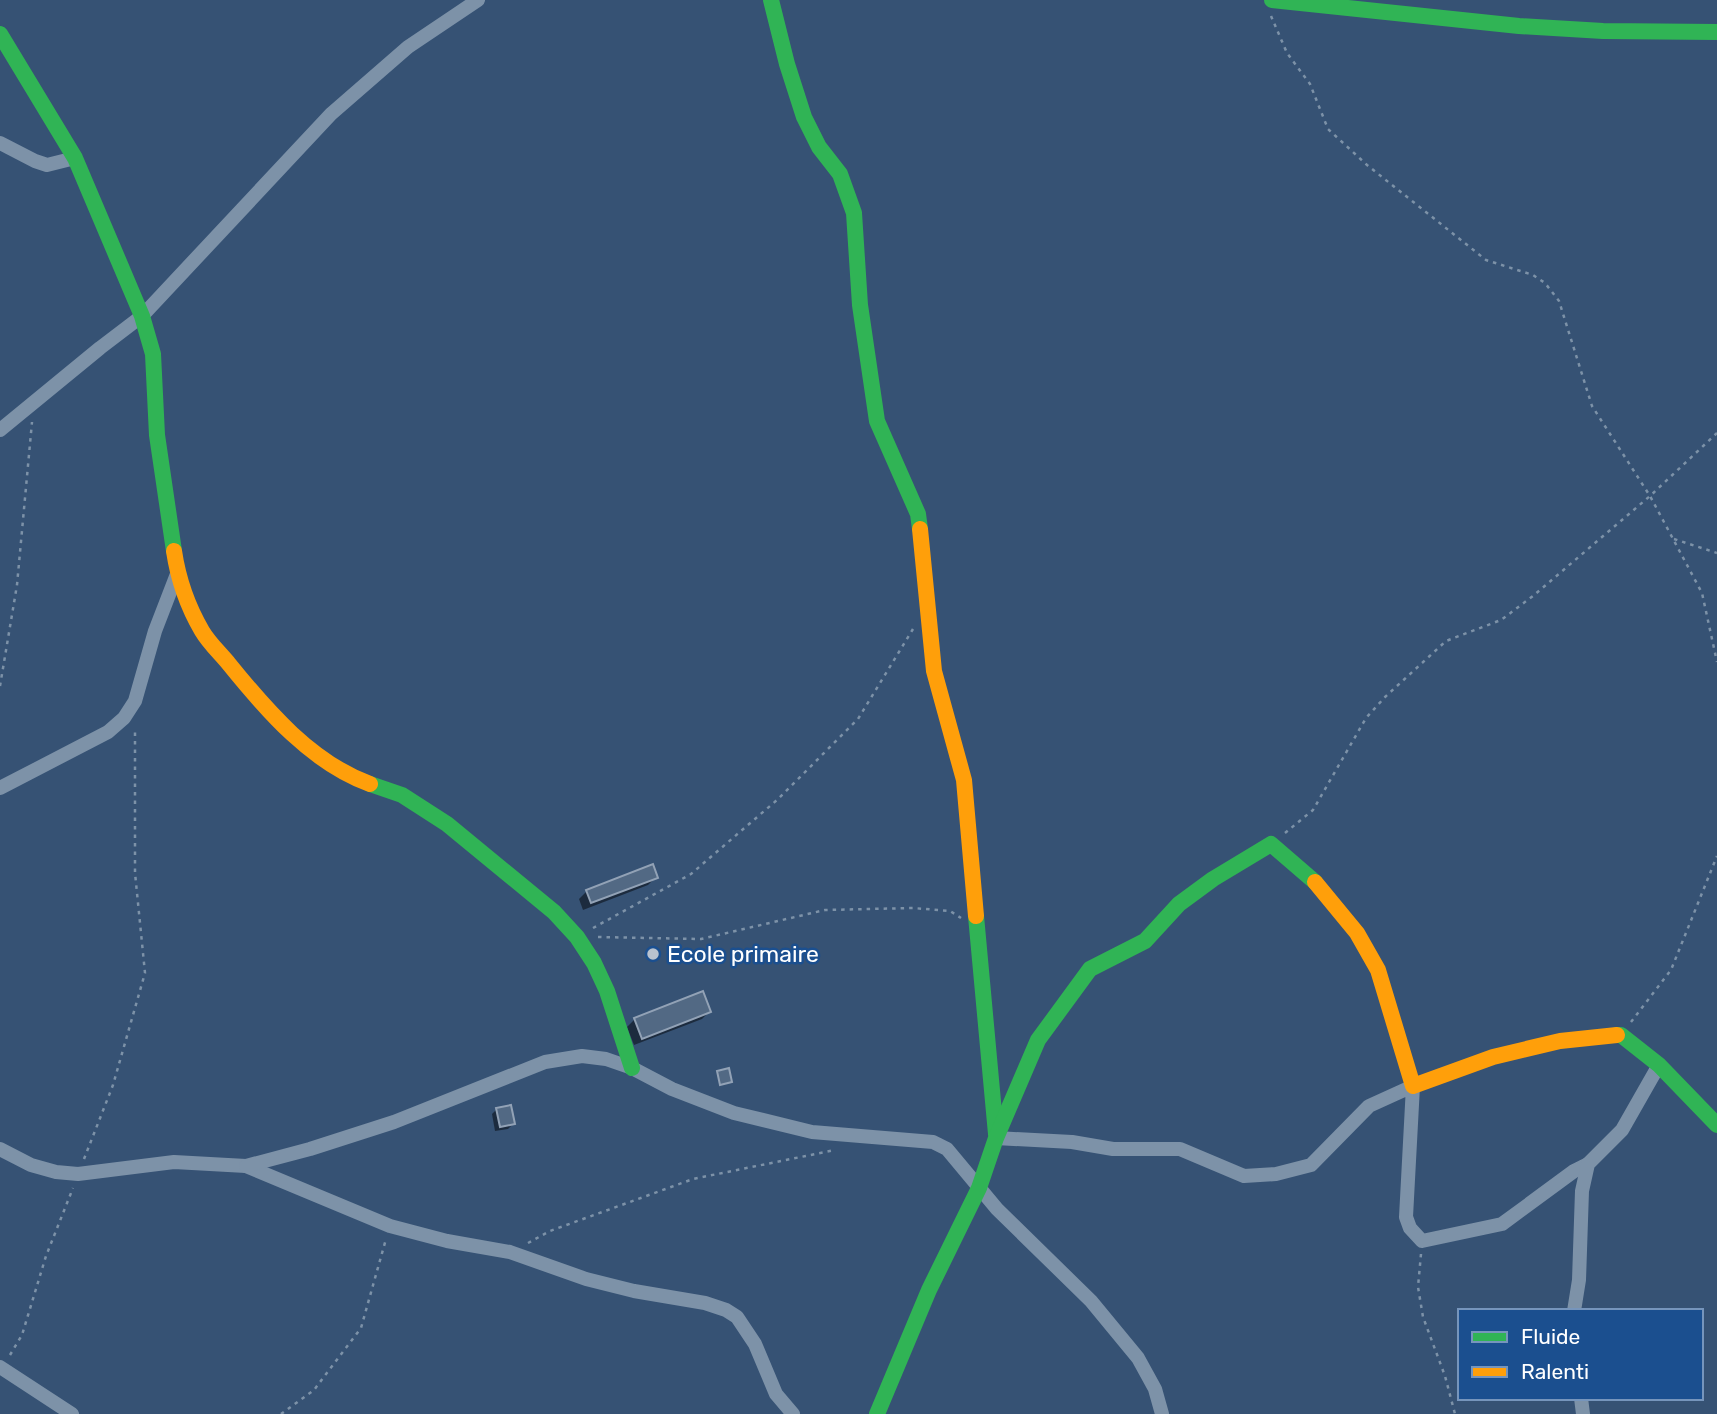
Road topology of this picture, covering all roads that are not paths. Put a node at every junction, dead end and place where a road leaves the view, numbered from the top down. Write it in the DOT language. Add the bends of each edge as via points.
graph roads {
  1 [pos="478,0"];
  2 [pos="771,0"];
  3 [pos="1270,5"];
  4 [pos="1717,32"];
  5 [pos="0,34"];
  6 [pos="0,144"];
  7 [pos="75,158"];
  8 [pos="142,316"];
  9 [pos="0,430"];
  10 [pos="177,575"];
  11 [pos="0,788"];
  12 [pos="1660,1065"];
  13 [pos="632,1068"];
  14 [pos="1413,1086"];
  15 [pos="1717,1125"];
  16 [pos="996,1138"];
  17 [pos="0,1149"];
  18 [pos="1588,1164"];
  19 [pos="246,1166"];
  20 [pos="979,1188"];
  21 [pos="1574,1309"];
  22 [pos="1,1368"];
  23 [pos="72,1414"];
  24 [pos="793,1414"];
  25 [pos="877,1414"];
  26 [pos="1162,1414"];
  1 -- 8 [label="street" via="408,47 331,114"];
  2 -- 16 [label="street" via="804,117 840,174 854,213 860,305 877,421 918,514 934,671 964,780"];
  3 -- 4 [label="street" via="1519,26"];
  5 -- 7 [label="street"];
  6 -- 7 [label="street" via="47,165"];
  7 -- 8 [label="street"];
  8 -- 9 [label="street"];
  8 -- 10 [label="street" via="153,354 157,435"];
  10 -- 11 [label="street" via="135,701 124,718 108,732"];
  10 -- 13 [label="street" via="202,631 284,726 332,766 402,795 447,824 554,912 594,963"];
  12 -- 14 [label="street" via="1621,1035 1559,1041 1493,1057"];
  12 -- 15 [label="street"];
  12 -- 18 [label="street" via="1622,1130"];
  13 -- 19 [label="street" via="582,1056 545,1062 394,1122"];
  13 -- 20 [label="street" via="734,1113 812,1132 933,1142 947,1149"];
  14 -- 16 [label="street" via="1369,1106 1311,1165 1276,1174 1244,1176 1180,1149 1113,1149"];
  14 -- 16 [label="street" via="1378,970 1362,942 1319,885 1272,844 1179,904 1145,941 1090,969 1038,1040"];
  14 -- 18 [label="street" via="1406,1217 1422,1241 1502,1224"];
  16 -- 20 [label="street"];
  17 -- 19 [label="street" via="31,1166 78,1174 174,1161"];
  18 -- 21 [label="street"];
  19 -- 24 [label="street" via="390,1226 510,1252 586,1279 726,1310 755,1344 776,1394"];
  20 -- 25 [label="street" via="929,1290"];
  20 -- 26 [label="street" via="1091,1301 1138,1358"];
  22 -- 23 [label="street"];
}
